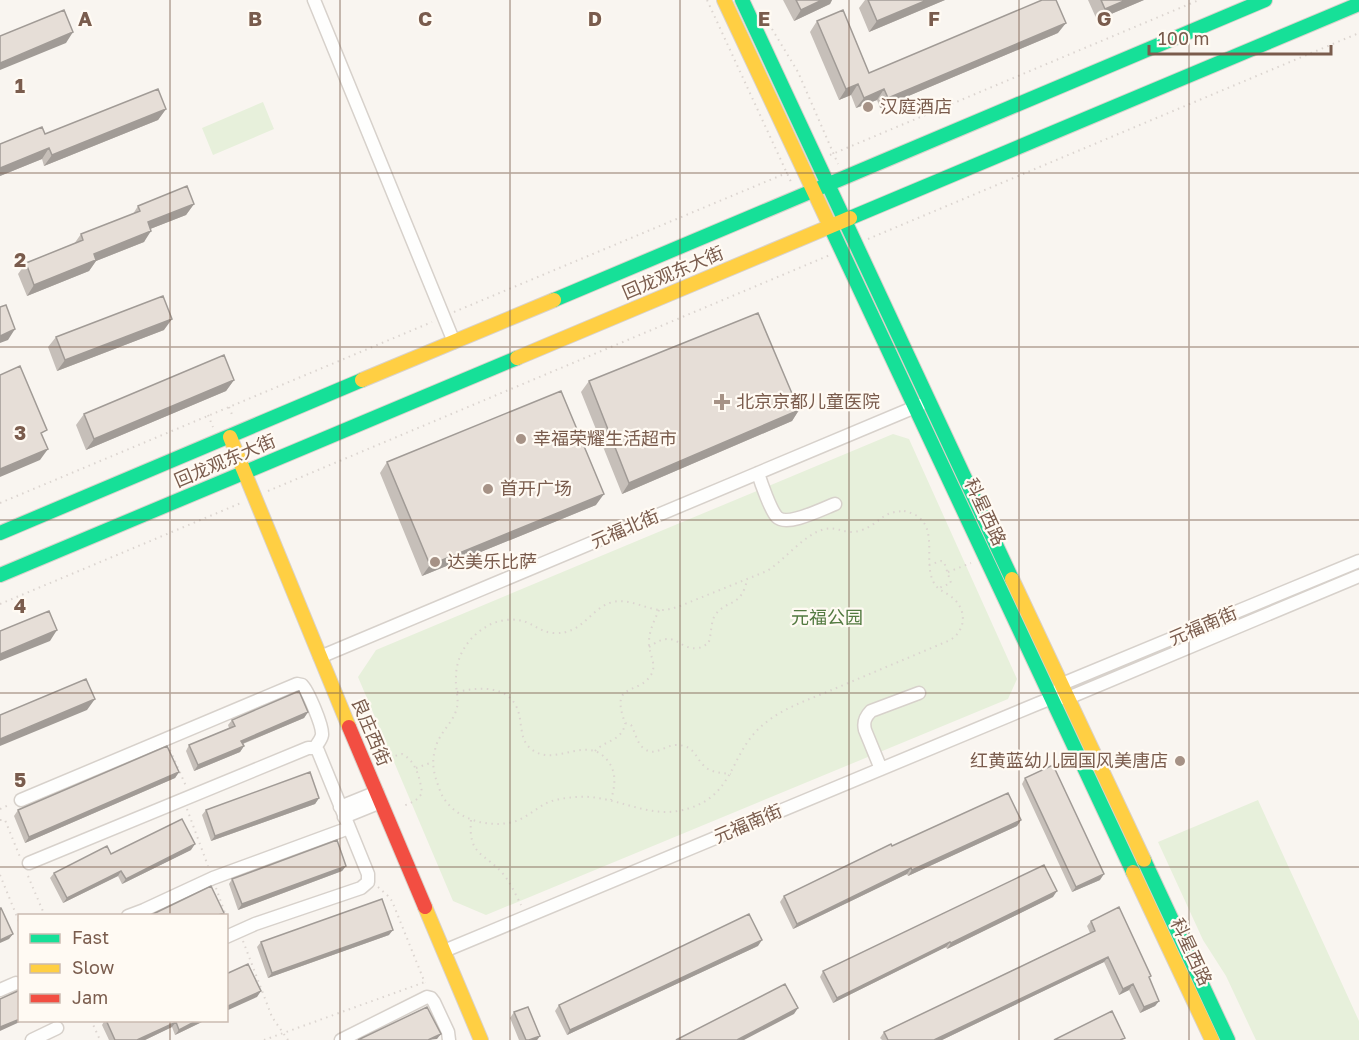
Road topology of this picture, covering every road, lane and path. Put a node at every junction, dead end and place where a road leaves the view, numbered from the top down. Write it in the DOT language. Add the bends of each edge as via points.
graph roads {
  1 [pos="314,0"];
  2 [pos="706,0"];
  3 [pos="724,0"];
  4 [pos="742,0"];
  5 [pos="1199,0"];
  6 [pos="1265,0"];
  7 [pos="1359,4"];
  8 [pos="772,29"];
  9 [pos="1359,33"];
  10 [pos="856,144"];
  11 [pos="830,145"];
  12 [pos="783,165"];
  13 [pos="765,182"];
  14 [pos="828,184"];
  15 [pos="814,190"];
  16 [pos="845,220"];
  17 [pos="830,226"];
  18 [pos="893,229"];
  19 [pos="801,267"];
  20 [pos="444,317"];
  21 [pos="454,342"];
  22 [pos="930,401"];
  23 [pos="915,407"];
  24 [pos="230,436"];
  25 [pos="244,472"];
  26 [pos="758,473"];
  27 [pos="288,483"];
  28 [pos="0,502"];
  29 [pos="835,504"];
  30 [pos="226,509"];
  31 [pos="0,533"];
  32 [pos="1359,561"];
  33 [pos="971,563"];
  34 [pos="929,565"];
  35 [pos="948,572"];
  36 [pos="0,575"];
  37 [pos="1359,576"];
  38 [pos="747,579"];
  39 [pos="938,589"];
  40 [pos="0,604"];
  41 [pos="659,610"];
  42 [pos="649,647"];
  43 [pos="320,657"];
  44 [pos="1062,684"];
  45 [pos="457,692"];
  46 [pos="919,693"];
  47 [pos="1052,698"];
  48 [pos="1068,698"];
  49 [pos="625,723"];
  50 [pos="166,739"];
  51 [pos="315,748"];
  52 [pos="595,751"];
  53 [pos="384,759"];
  54 [pos="433,762"];
  55 [pos="416,768"];
  56 [pos="880,769"];
  57 [pos="731,774"];
  58 [pos="379,797"];
  59 [pos="187,798"];
  60 [pos="21,800"];
  61 [pos="611,800"];
  62 [pos="403,806"];
  63 [pos="344,817"];
  64 [pos="471,820"];
  65 [pos="29,863"];
  66 [pos="0,874"];
  67 [pos="213,878"];
  68 [pos="369,880"];
  69 [pos="1,881"];
  70 [pos="521,905"];
  71 [pos="131,914"];
  72 [pos="225,914"];
  73 [pos="18,919"];
  74 [pos="232,935"];
  75 [pos="444,951"];
  76 [pos="425,982"];
  77 [pos="16,983"];
  78 [pos="0,990"];
  79 [pos="431,999"];
  80 [pos="92,1022"];
  81 [pos="57,1028"];
  82 [pos="283,1033"];
  83 [pos="32,1040"];
  84 [pos="100,1040"];
  85 [pos="264,1040"];
  86 [pos="288,1040"];
  87 [pos="340,1040"];
  88 [pos="449,1040"];
  89 [pos="481,1040"];
  90 [pos="1212,1040"];
  91 [pos="1228,1040"];
  1 -- 20 [label="street"];
  2 -- 12 [label="path"];
  3 -- 15 [label="street, 科星西路"];
  4 -- 14 [label="street, 科星西路"];
  5 -- 10 [label="path"];
  6 -- 14 [label="street, 回龙观东大街"];
  7 -- 16 [label="street, 回龙观东大街"];
  8 -- 11 [label="path" via="798,72"];
  9 -- 18 [label="path"];
  13 -- 20 [label="path"];
  14 -- 15 [label="street, 回龙观东大街"];
  14 -- 16 [label="street, 科星西路"];
  15 -- 17 [label="street, 科星西路"];
  15 -- 21 [label="street, 回龙观东大街"];
  16 -- 17 [label="street, 回龙观东大街"];
  16 -- 22 [label="street, 科星西路"];
  17 -- 23 [label="street, 科星西路"];
  17 -- 25 [label="street, 回龙观东大街"];
  19 -- 27 [label="path"];
  20 -- 21 [label="street"];
  20 -- 28 [label="path"];
  21 -- 24 [label="street, 回龙观东大街"];
  22 -- 23 [label="street, 元福北街"];
  22 -- 44 [label="street, 科星西路"];
  23 -- 26 [label="street, 元福北街"];
  23 -- 47 [label="street, 科星西路"];
  24 -- 25 [label="street, 良庄西街"];
  24 -- 31 [label="street, 回龙观东大街"];
  25 -- 36 [label="street, 回龙观东大街"];
  25 -- 43 [label="street, 良庄西街"];
  26 -- 29 [label="street" via="774,514 782,520"];
  26 -- 43 [label="street, 元福北街"];
  30 -- 40 [label="path"];
  32 -- 44 [label="street, 元福南街"];
  33 -- 35 [label="path"];
  34 -- 35 [label="path" via="942,561"];
  34 -- 38 [label="path" via="930,543 922,521 911,512 897,511 859,531 822,530 774,567"];
  34 -- 39 [label="path"];
  35 -- 39 [label="path" via="951,583"];
  37 -- 48 [label="street, 元福南街"];
  38 -- 41 [label="path" via="680,606"];
  38 -- 42 [label="path" via="737,601 713,618 708,644 699,648 667,638"];
  39 -- 57 [label="path" via="955,599 961,612 963,626 956,636 773,717 752,735"];
  41 -- 42 [label="path"];
  41 -- 45 [label="path" via="613,602 577,628 558,633 545,632 515,619 485,627 461,653 455,678"];
  42 -- 49 [label="path" via="654,668 651,675 623,694 620,701"];
  43 -- 58 [label="street, 良庄西街"];
  44 -- 47 [label="street"];
  44 -- 48 [label="street, 科星西路"];
  45 -- 52 [label="path" via="485,688 507,696 520,717 522,737 535,752 545,756 581,749"];
  45 -- 54 [label="path" via="459,703 438,739"];
  46 -- 56 [label="street" via="866,716 865,730"];
  47 -- 48 [label="street, 元福南街"];
  47 -- 56 [label="street, 元福南街"];
  47 -- 90 [label="street, 科星西路"];
  48 -- 91 [label="street, 科星西路"];
  49 -- 52 [label="path" via="618,737"];
  49 -- 57 [label="path" via="631,725 641,747 648,752 678,745 693,750 706,768"];
  50 -- 51 [label="street" via="299,684 306,690 321,727 321,738"];
  50 -- 59 [label="path" via="187,788"];
  50 -- 60 [label="street"];
  51 -- 59 [label="street"];
  51 -- 63 [label="street"];
  52 -- 61 [label="path" via="612,767 615,788"];
  53 -- 55 [label="path" via="402,754"];
  54 -- 55 [label="path"];
  54 -- 64 [label="path" via="443,797"];
  55 -- 62 [label="path" via="422,793"];
  56 -- 75 [label="street, 元福南街"];
  57 -- 61 [label="path" via="714,795 676,812 652,812"];
  58 -- 63 [label="street"];
  58 -- 75 [label="street, 良庄西街"];
  59 -- 65 [label="street"];
  59 -- 67 [label="path" via="187,809"];
  61 -- 64 [label="path" via="563,798 512,822"];
  63 -- 67 [label="street"];
  63 -- 68 [label="street"];
  64 -- 70 [label="path" via="475,849 504,875"];
  66 -- 69 [label="path"];
  67 -- 71 [label="street"];
  67 -- 72 [label="path"];
  68 -- 74 [label="street" via="361,888"];
  68 -- 76 [label="path" via="390,898"];
  69 -- 73 [label="path"];
  74 -- 82 [label="path" via="247,949 272,1017"];
  75 -- 89 [label="street, 良庄西街"];
  76 -- 79 [label="path"];
  76 -- 82 [label="path"];
  77 -- 78 [label="street"];
  79 -- 87 [label="street" via="425,998"];
  79 -- 88 [label="street"];
  80 -- 84 [label="path"];
  81 -- 83 [label="street"];
  82 -- 85 [label="path"];
  82 -- 86 [label="path"];
}
